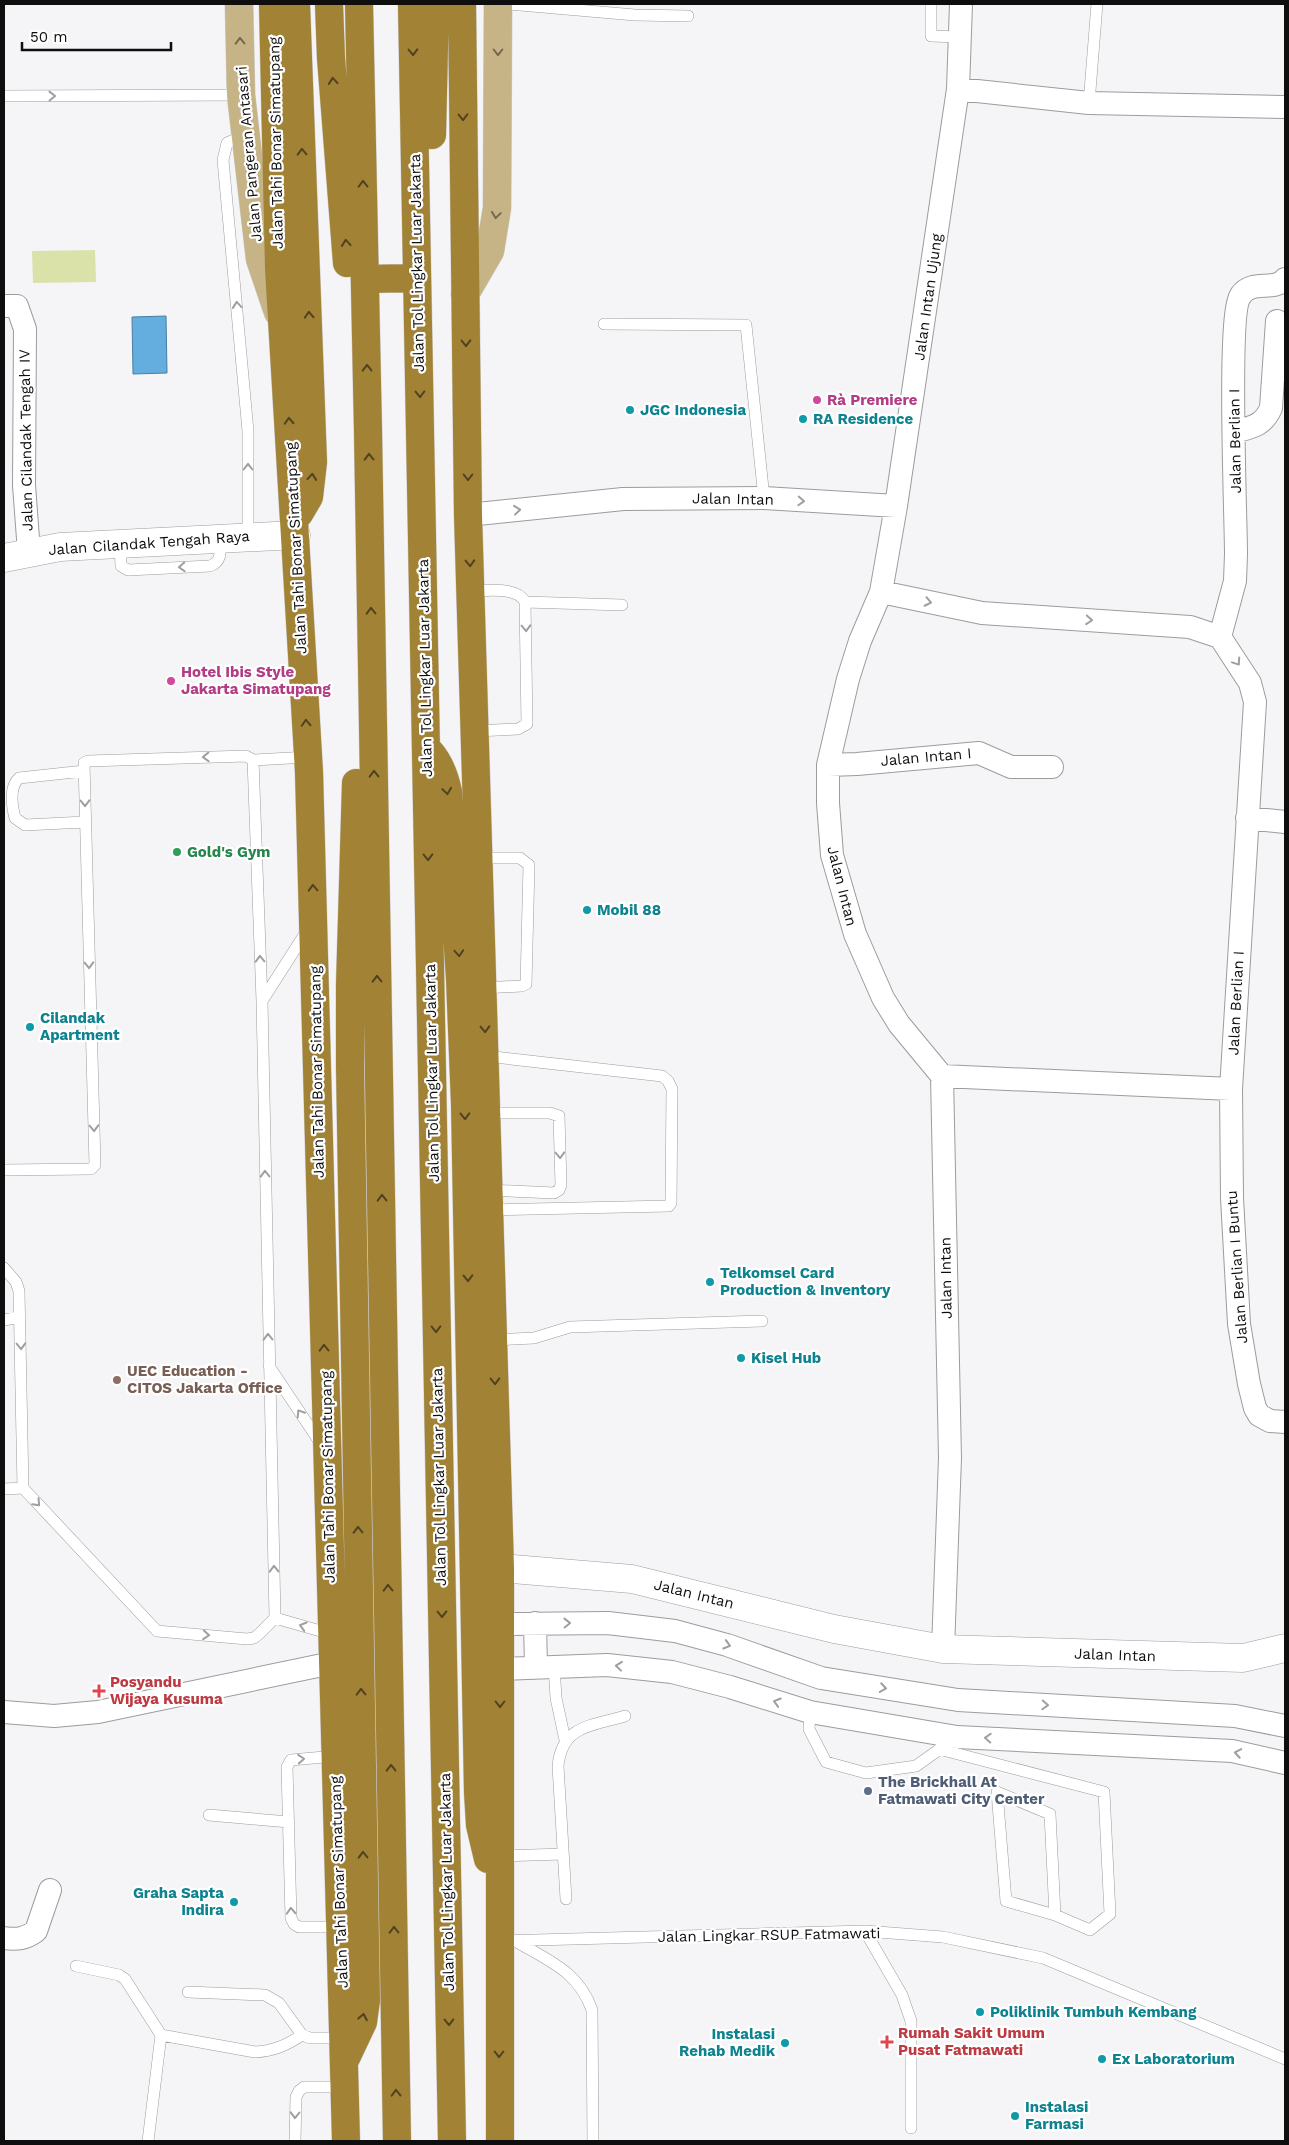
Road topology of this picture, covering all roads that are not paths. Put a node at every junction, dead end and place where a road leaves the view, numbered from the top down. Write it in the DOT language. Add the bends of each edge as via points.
graph roads {
  1 [pos="239,4"];
  2 [pos="273,4"];
  3 [pos="296,4"];
  4 [pos="329,4"];
  5 [pos="359,4"];
  6 [pos="412,4"];
  7 [pos="435,4"];
  8 [pos="462,4"];
  9 [pos="498,4"];
  10 [pos="508,4"];
  11 [pos="932,4"];
  12 [pos="961,4"];
  13 [pos="1097,4"];
  14 [pos="688,16"];
  15 [pos="960,37"];
  16 [pos="958,89"];
  17 [pos="241,95"];
  18 [pos="4,96"];
  19 [pos="1090,103"];
  20 [pos="1285,108"];
  21 [pos="245,135"];
  22 [pos="416,196"];
  23 [pos="417,278"];
  24 [pos="365,279"];
  25 [pos="1285,279"];
  26 [pos="465,294"];
  27 [pos="4,306"];
  28 [pos="1277,321"];
  29 [pos="604,324"];
  30 [pos="284,330"];
  31 [pos="366,340"];
  32 [pos="1234,432"];
  33 [pos="369,484"];
  34 [pos="764,498"];
  35 [pos="896,506"];
  36 [pos="468,515"];
  37 [pos="295,528"];
  38 [pos="248,537"];
  39 [pos="16,555"];
  40 [pos="471,591"];
  41 [pos="881,592"];
  42 [pos="525,602"];
  43 [pos="622,605"];
  44 [pos="1220,637"];
  45 [pos="476,731"];
  46 [pos="427,748"];
  47 [pos="308,755"];
  48 [pos="252,759"];
  49 [pos="828,764"];
  50 [pos="1052,767"];
  51 [pos="84,771"];
  52 [pos="1247,818"];
  53 [pos="85,822"];
  54 [pos="1285,822"];
  55 [pos="480,858"];
  56 [pos="314,920"];
  57 [pos="483,988"];
  58 [pos="262,1001"];
  59 [pos="486,1056"];
  60 [pos="942,1076"];
  61 [pos="1231,1089"];
  62 [pos="487,1113"];
  63 [pos="4,1170"];
  64 [pos="489,1200"];
  65 [pos="4,1268"];
  66 [pos="20,1317"];
  67 [pos="4,1320"];
  68 [pos="762,1321"];
  69 [pos="493,1340"];
  70 [pos="269,1364"];
  71 [pos="1285,1422"];
  72 [pos="327,1454"];
  73 [pos="4,1488"];
  74 [pos="24,1488"];
  75 [pos="500,1568"];
  76 [pos="275,1618"];
  77 [pos="501,1624"];
  78 [pos="535,1624"];
  79 [pos="331,1634"];
  80 [pos="1285,1648"];
  81 [pos="943,1649"];
  82 [pos="332,1663"];
  83 [pos="545,1667"];
  84 [pos="501,1669"];
  85 [pos="4,1712"];
  86 [pos="810,1712"];
  87 [pos="625,1716"];
  88 [pos="1285,1726"];
  89 [pos="566,1740"];
  90 [pos="948,1743"];
  91 [pos="335,1756"];
  92 [pos="1282,1762"];
  93 [pos="209,1815"];
  94 [pos="289,1822"];
  95 [pos="563,1854"];
  96 [pos="499,1856"];
  97 [pos="50,1890"];
  98 [pos="499,1897"];
  99 [pos="566,1899"];
  100 [pos="1055,1915"];
  101 [pos="340,1927"];
  102 [pos="865,1931"];
  103 [pos="4,1938"];
  104 [pos="508,1941"];
  105 [pos="76,1966"];
  106 [pos="188,1992"];
  107 [pos="161,2035"];
  108 [pos="302,2035"];
  109 [pos="1285,2059"];
  110 [pos="345,2062"];
  111 [pos="910,2128"];
  112 [pos="148,2141"];
  113 [pos="295,2141"];
  114 [pos="346,2141"];
  115 [pos="397,2141"];
  116 [pos="452,2141"];
  117 [pos="500,2141"];
  118 [pos="593,2141"];
  17 -- 1 [label="main road, Jalan Pangeran Antasari, one-way"];
  2 -- 30 [label="highway, Jalan Tahi Bonar Simatupang" via="278,260"];
  37 -- 3 [label="highway, one-way" via="309,497 313,462"];
  31 -- 4 [label="highway, one-way" via="352,315"];
  24 -- 5 [label="highway, one-way"];
  6 -- 22 [label="highway, Jalan Tol Lingkar Luar Jakarta, one-way"];
  7 -- 22 [label="highway" via="430,166 427,182"];
  8 -- 26 [label="highway, one-way"];
  9 -- 26 [label="main road, one-way" via="497,208 490,251"];
  10 -- 14 [label="lane" via="635,15"];
  11 -- 15 [label="lane" via="931,36"];
  12 -- 15 [label="street, Jalan Intan Ujung"];
  13 -- 19 [label="lane"];
  15 -- 16 [label="street, Jalan Intan Ujung"];
  16 -- 19 [label="street"];
  16 -- 35 [label="street, Jalan Intan Ujung"];
  18 -- 17 [label="lane, one-way"];
  17 -- 21 [label="main road, Jalan Pangeran Antasari"];
  19 -- 20 [label="street"];
  21 -- 30 [label="main road, Jalan Pangeran Antasari" via="260,259"];
  38 -- 21 [label="lane, one-way" via="248,431 223,160 227,143"];
  22 -- 23 [label="highway, Jalan Tol Lingkar Luar Jakarta"];
  23 -- 24 [label="highway"];
  23 -- 46 [label="highway, Jalan Tol Lingkar Luar Jakarta, one-way"];
  24 -- 31 [label="highway"];
  25 -- 32 [label="street, Jalan Berlian I" via="1277,285 1248,288 1240,296 1234,324"];
  26 -- 36 [label="highway, one-way"];
  27 -- 39 [label="street, Jalan Cilandak Tengah IV" via="17,306 25,329 24,485"];
  28 -- 32 [label="street" via="1272,408 1259,424"];
  29 -- 34 [label="lane" via="746,325"];
  37 -- 30 [label="highway, Jalan Tahi Bonar Simatupang, one-way"];
  33 -- 31 [label="highway, one-way"];
  32 -- 44 [label="street, Jalan Berlian I" via="1235,581"];
  110 -- 33 [label="highway, one-way" via="363,2022 366,2000 350,985 356,799 352,530 353,510"];
  115 -- 33 [label="highway, one-way"];
  34 -- 35 [label="street, Jalan Intan, one-way"];
  36 -- 34 [label="street, Jalan Intan, one-way" via="623,500"];
  35 -- 41 [label="street, Jalan Intan"];
  36 -- 40 [label="highway, one-way"];
  37 -- 38 [label="street, Jalan Cilandak Tengah Raya"];
  47 -- 37 [label="highway, Jalan Tahi Bonar Simatupang, one-way"];
  38 -- 39 [label="street, Jalan Cilandak Tengah Raya" via="60,547"];
  40 -- 42 [label="lane" via="501,591 518,595"];
  40 -- 45 [label="highway"];
  41 -- 44 [label="street, one-way" via="982,613 1190,627"];
  41 -- 49 [label="street, Jalan Intan" via="848,679"];
  42 -- 43 [label="lane"];
  42 -- 45 [label="lane, one-way" via="527,724 518,730"];
  44 -- 52 [label="street, Jalan Berlian I, one-way" via="1250,683 1255,702"];
  45 -- 55 [label="highway"];
  46 -- 98 [label="highway, one-way" via="438,761 448,792 460,979 478,1792 485,1851"];
  46 -- 116 [label="highway, Jalan Tol Lingkar Luar Jakarta, one-way"];
  47 -- 48 [label="lane"];
  56 -- 47 [label="highway, Jalan Tahi Bonar Simatupang, one-way"];
  48 -- 51 [label="lane, one-way" via="88,761 84,763"];
  58 -- 48 [label="lane, one-way"];
  49 -- 50 [label="street, Jalan Intan I" via="979,753 1011,767"];
  49 -- 60 [label="street, Jalan Intan" via="832,855 855,934 883,998 899,1024"];
  51 -- 53 [label="lane, one-way"];
  51 -- 53 [label="lane" via="19,778 13,788 13,810 15,818 25,825"];
  52 -- 54 [label="street"];
  52 -- 61 [label="street, Jalan Berlian I"];
  53 -- 63 [label="lane, one-way" via="95,1166 90,1169"];
  55 -- 57 [label="highway"];
  55 -- 57 [label="lane" via="520,858 529,864 526,984"];
  56 -- 58 [label="lane"];
  72 -- 56 [label="highway, Jalan Tahi Bonar Simatupang, one-way"];
  57 -- 59 [label="highway, one-way"];
  70 -- 58 [label="lane, one-way"];
  59 -- 62 [label="highway"];
  59 -- 64 [label="lane" via="662,1076 672,1090 669,1206"];
  60 -- 61 [label="street"];
  60 -- 81 [label="street, Jalan Intan" via="950,1458"];
  61 -- 71 [label="street, Jalan Berlian I Buntu" via="1232,1198 1244,1360 1255,1408 1270,1421"];
  62 -- 64 [label="highway"];
  62 -- 64 [label="lane, one-way" via="550,1112 559,1116 561,1185 554,1193"];
  64 -- 69 [label="highway"];
  65 -- 66 [label="lane" via="19,1291"];
  66 -- 67 [label="lane"];
  66 -- 74 [label="lane, one-way"];
  68 -- 69 [label="lane" via="570,1327 534,1338"];
  69 -- 75 [label="highway, one-way"];
  72 -- 70 [label="lane, one-way"];
  76 -- 70 [label="lane, one-way"];
  72 -- 79 [label="highway, Jalan Tahi Bonar Simatupang"];
  73 -- 74 [label="lane"];
  74 -- 76 [label="lane, one-way" via="157,1631 247,1639 260,1633"];
  75 -- 77 [label="highway"];
  75 -- 81 [label="street, Jalan Intan" via="632,1579 834,1629"];
  79 -- 76 [label="lane, one-way"];
  77 -- 78 [label="street"];
  77 -- 84 [label="highway"];
  78 -- 83 [label="street"];
  78 -- 88 [label="street, one-way" via="608,1623 675,1631 727,1645 821,1678 958,1700 1235,1716"];
  79 -- 82 [label="highway, Jalan Tahi Bonar Simatupang"];
  80 -- 81 [label="street, Jalan Intan" via="1244,1658"];
  82 -- 85 [label="street" via="98,1712 54,1716"];
  82 -- 91 [label="highway, Jalan Tahi Bonar Simatupang"];
  83 -- 84 [label="street"];
  86 -- 83 [label="street, one-way" via="672,1672 607,1665"];
  83 -- 89 [label="lane"];
  84 -- 96 [label="highway, one-way"];
  86 -- 90 [label="street"];
  86 -- 90 [label="lane" via="810,1729 826,1762 866,1773 916,1766"];
  87 -- 89 [label="lane" via="572,1732"];
  88 -- 92 [label="street"];
  89 -- 95 [label="lane" via="559,1752 558,1766"];
  92 -- 90 [label="street, one-way" via="1232,1751"];
  90 -- 100 [label="lane" via="1104,1792 1110,1914 1090,1930"];
  94 -- 91 [label="lane, one-way" via="289,1763 292,1760"];
  91 -- 101 [label="highway, Jalan Tahi Bonar Simatupang"];
  93 -- 94 [label="lane"];
  101 -- 94 [label="lane, one-way" via="299,1928 291,1918"];
  95 -- 96 [label="lane"];
  95 -- 99 [label="lane"];
  96 -- 98 [label="highway"];
  97 -- 103 [label="street" via="36,1931 17,1940"];
  98 -- 104 [label="highway"];
  100 -- 100 [label="lane" via="1050,1814 997,1792 1006,1901"];
  101 -- 110 [label="highway, Jalan Tahi Bonar Simatupang"];
  102 -- 104 [label="lane, Jalan Lingkar RSUP Fatmawati"];
  102 -- 109 [label="lane, Jalan Lingkar RSUP Fatmawati" via="942,1937 1043,1958"];
  102 -- 111 [label="lane" via="902,1995 911,2021"];
  104 -- 117 [label="highway, one-way"];
  104 -- 118 [label="lane" via="567,1971 587,1996 592,2010"];
  105 -- 107 [label="lane" via="125,1979"];
  106 -- 108 [label="lane" via="273,1998"];
  107 -- 108 [label="lane" via="255,2052 284,2046"];
  107 -- 112 [label="lane"];
  108 -- 110 [label="lane"];
  110 -- 113 [label="lane, one-way" via="299,2091 296,2097"];
  110 -- 114 [label="highway, Jalan Tahi Bonar Simatupang"];
}
